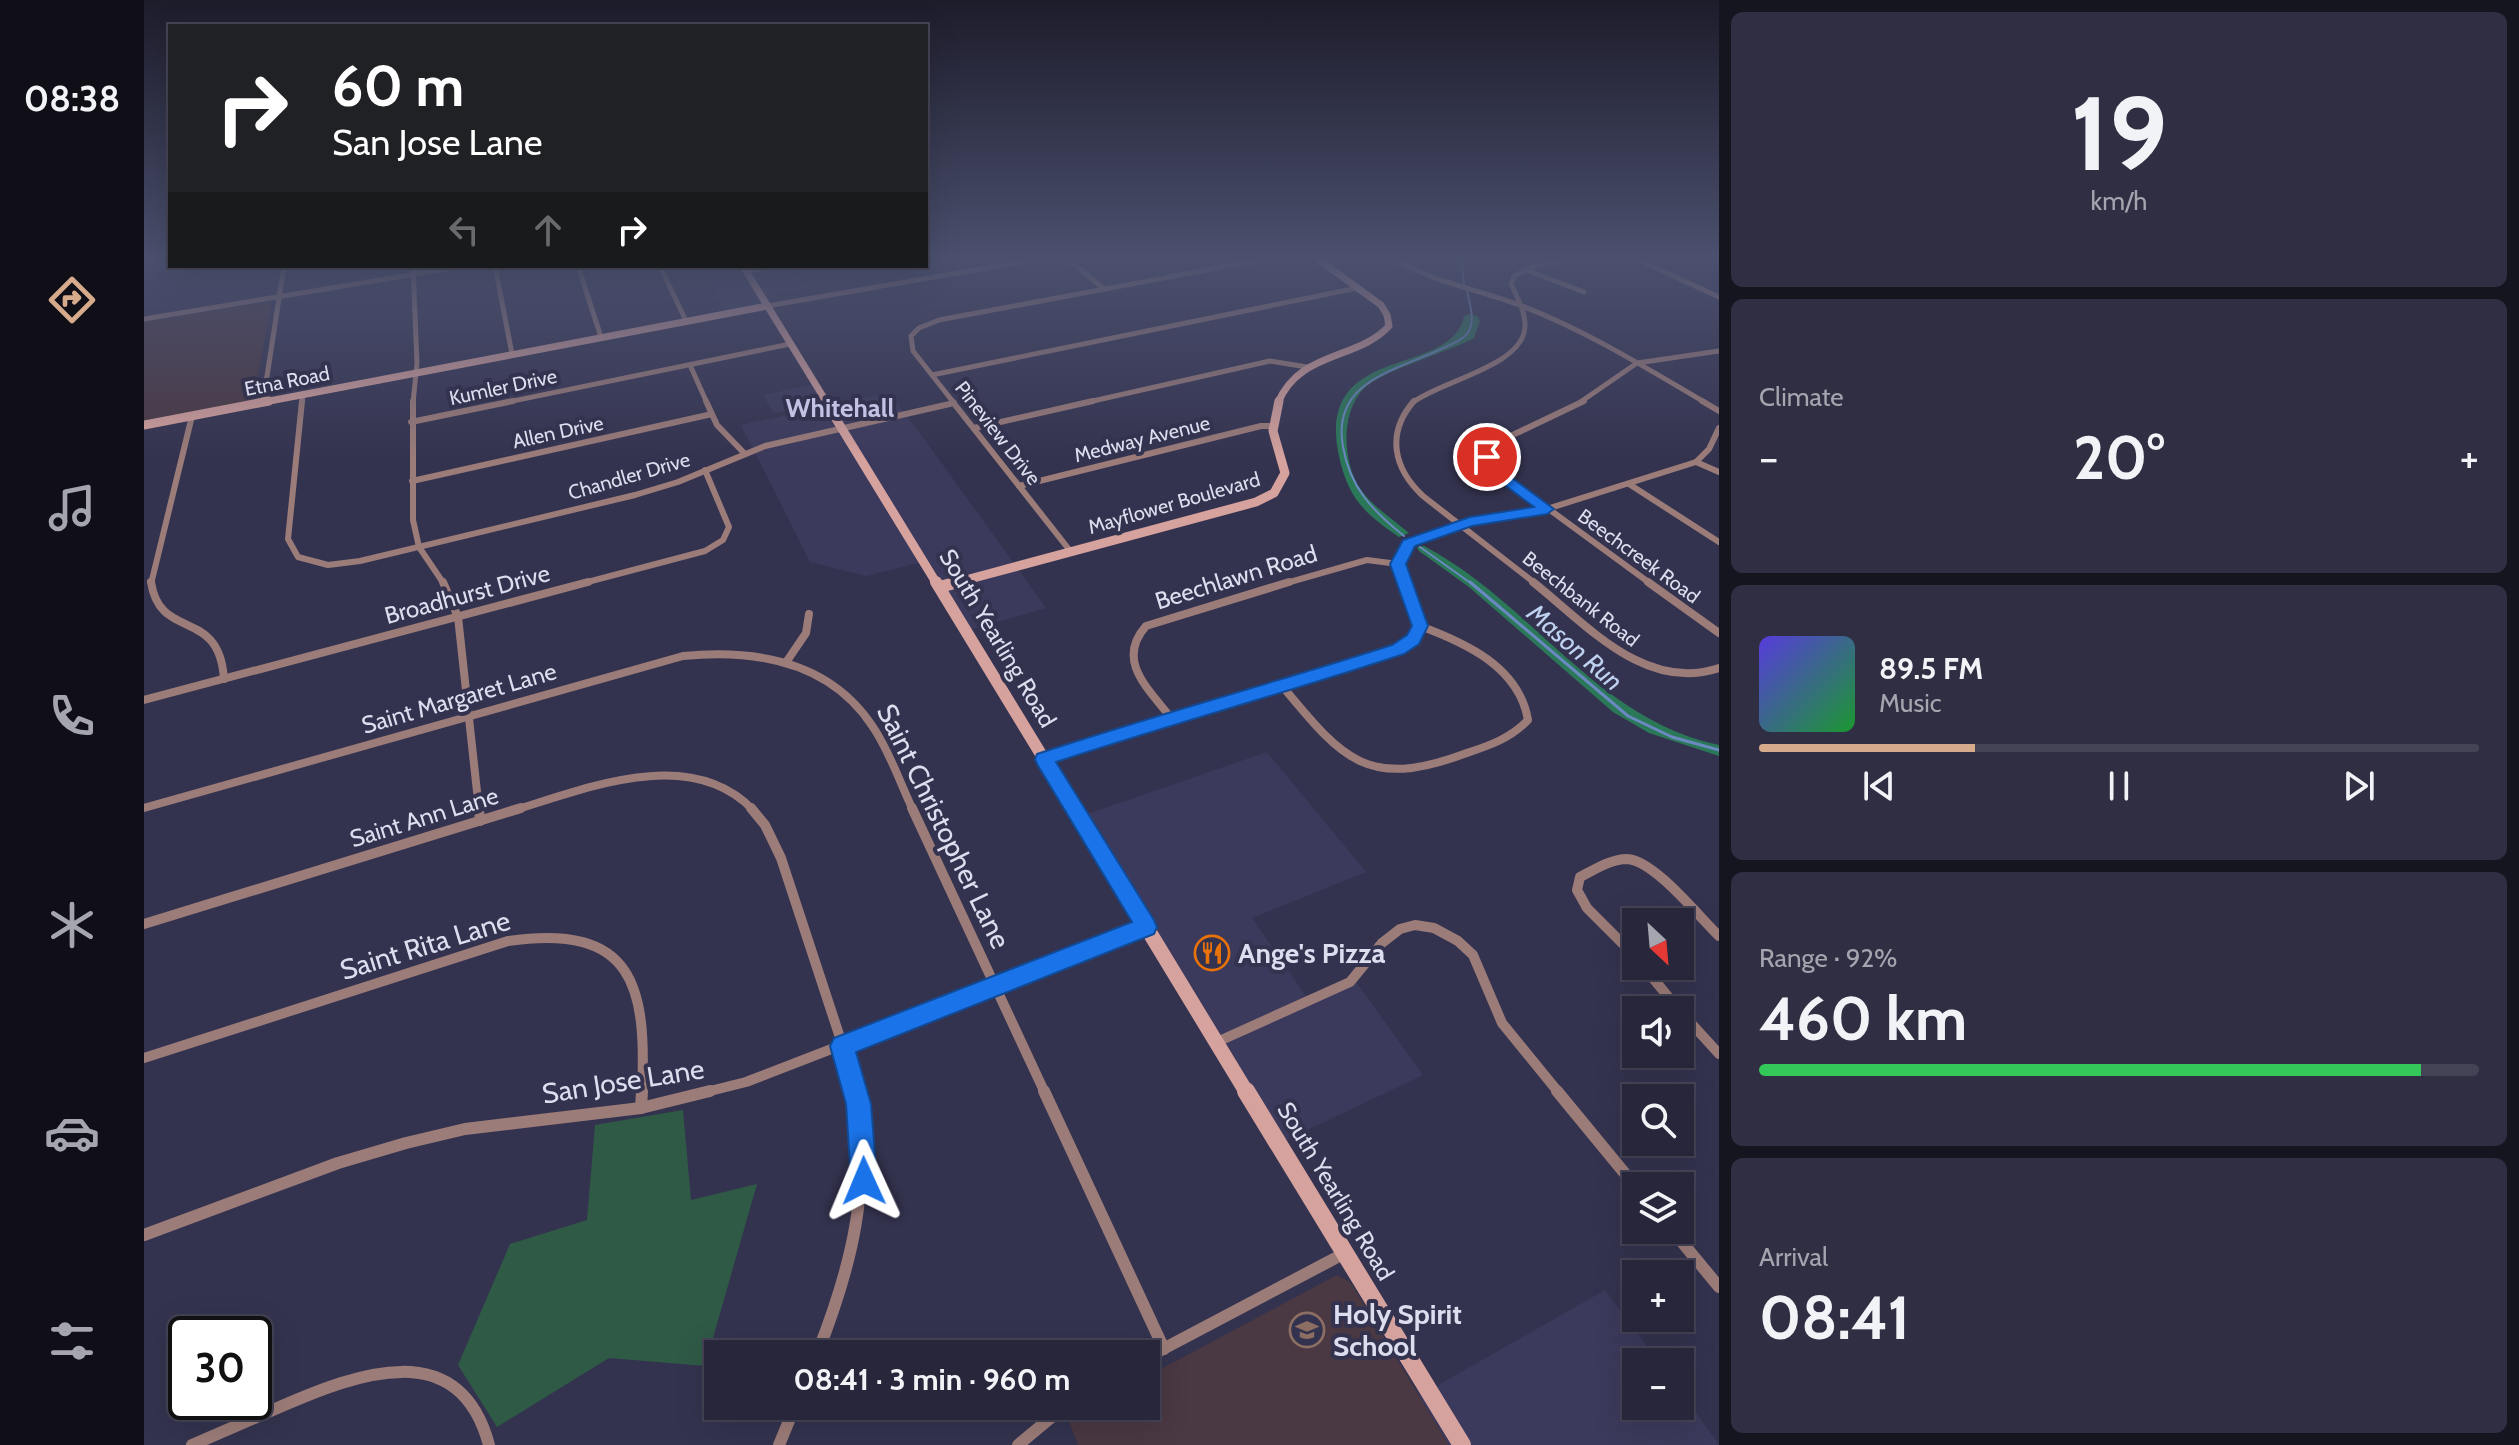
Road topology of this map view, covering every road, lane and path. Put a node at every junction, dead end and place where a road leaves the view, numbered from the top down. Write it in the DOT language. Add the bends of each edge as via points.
graph roads {
  1 [pos="275,324"];
  2 [pos="415,324"];
  3 [pos="506,324"];
  4 [pos="597,324"];
  5 [pos="668,324"];
  6 [pos="778,324"];
  7 [pos="929,324"];
  8 [pos="1179,324"];
  9 [pos="1387,324"];
  10 [pos="1525,324"];
  11 [pos="1567,324"];
  12 [pos="601,337"];
  13 [pos="790,344"];
  14 [pos="1719,351"];
  15 [pos="512,354"];
  16 [pos="1637,363"];
  17 [pos="690,365"];
  18 [pos="1307,367"];
  19 [pos="417,372"];
  20 [pos="932,375"];
  21 [pos="303,394"];
  22 [pos="263,402"];
  23 [pos="954,403"];
  24 [pos="1719,411"];
  25 [pos="712,414"];
  26 [pos="192,416"];
  27 [pos="411,422"];
  28 [pos="144,425"];
  29 [pos="1273,426"];
  30 [pos="841,427"];
  31 [pos="974,428"];
  32 [pos="1719,428"];
  33 [pos="744,453"];
  34 [pos="1696,462"];
  35 [pos="705,470"];
  36 [pos="1719,472"];
  37 [pos="412,481"];
  38 [pos="1629,484"];
  39 [pos="1019,486"];
  40 [pos="1547,509"];
  41 [pos="1460,525"];
  42 [pos="1719,542"];
  43 [pos="419,547"];
  44 [pos="1071,552"];
  45 [pos="1398,564"];
  46 [pos="940,587"];
  47 [pos="809,614"];
  48 [pos="458,617"];
  49 [pos="1420,626"];
  50 [pos="1719,633"];
  51 [pos="787,661"];
  52 [pos="1719,668"];
  53 [pos="224,679"];
  54 [pos="1283,687"];
  55 [pos="144,700"];
  56 [pos="469,716"];
  57 [pos="1171,718"];
  58 [pos="1044,759"];
  59 [pos="144,808"];
  60 [pos="480,821"];
  61 [pos="1690,908"];
  62 [pos="1694,912"];
  63 [pos="144,924"];
  64 [pos="1147,927"];
  65 [pos="1719,936"];
  66 [pos="1622,943"];
  67 [pos="1655,980"];
  68 [pos="995,987"];
  69 [pos="1668,996"];
  70 [pos="1694,1026"];
  71 [pos="1217,1042"];
  72 [pos="842,1046"];
  73 [pos="1719,1054"];
  74 [pos="144,1058"];
  75 [pos="641,1108"];
  76 [pos="1624,1172"];
  77 [pos="144,1235"];
  78 [pos="1684,1244"];
  79 [pos="1346,1253"];
  80 [pos="1719,1287"];
  81 [pos="822,1340"];
  82 [pos="1164,1349"];
  83 [pos="1160,1351"];
  84 [pos="789,1420"];
  85 [pos="1048,1420"];
  86 [pos="192,1445"];
  87 [pos="489,1445"];
  88 [pos="779,1445"];
  89 [pos="1018,1445"];
  90 [pos="1462,1445"];
  1 -- 22 [label="street"];
  2 -- 19 [label="street"];
  3 -- 15 [label="street"];
  4 -- 12 [label="street"];
  5 -- 12 [label="street, Etna Road"];
  6 -- 13 [label="street, South Yearling Road"];
  7 -- 20 [label="street, Pineview Drive" via="915,331 910,346"];
  8 -- 20 [label="street"];
  9 -- 18 [label="street" via="1377,337"];
  10 -- 41 [label="street, Beechbank Road" via="1518,344 1502,358 1419,398 1396,432 1398,458 1408,480"];
  11 -- 16 [label="street"];
  12 -- 15 [label="street, Etna Road"];
  13 -- 17 [label="street, Kumler Drive"];
  13 -- 30 [label="street, South Yearling Road"];
  14 -- 16 [label="street, Beechcreek Road"];
  15 -- 19 [label="street, Etna Road"];
  16 -- 24 [label="street"];
  16 -- 40 [label="street, Beechcreek Road" via="1590,398 1523,428 1489,452 1487,461 1495,471"];
  17 -- 25 [label="street"];
  17 -- 27 [label="street, Kumler Drive"];
  18 -- 29 [label="street" via="1280,397"];
  18 -- 31 [label="street" via="1270,361"];
  19 -- 21 [label="street, Etna Road"];
  19 -- 27 [label="street"];
  20 -- 23 [label="street, Pineview Drive"];
  21 -- 22 [label="street, Etna Road"];
  21 -- 43 [label="street, Chandler Drive" via="288,539 294,553 310,562 346,564"];
  22 -- 26 [label="street, Etna Road"];
  23 -- 30 [label="street, Chandler Drive"];
  23 -- 31 [label="street, Pineview Drive"];
  25 -- 33 [label="street"];
  25 -- 37 [label="street, Allen Drive"];
  26 -- 28 [label="street, Etna Road"];
  26 -- 53 [label="street" via="151,584 166,615 202,631 220,646"];
  27 -- 37 [label="street"];
  29 -- 39 [label="street, Medway Avenue"];
  29 -- 44 [label="street, Mayflower Boulevard" via="1285,473 1281,486 1266,498"];
  30 -- 33 [label="street, Chandler Drive"];
  30 -- 46 [label="street, South Yearling Road"];
  31 -- 39 [label="street, Pineview Drive"];
  32 -- 34 [label="street"];
  33 -- 35 [label="street, Chandler Drive"];
  34 -- 36 [label="street"];
  34 -- 38 [label="street"];
  35 -- 43 [label="street, Chandler Drive" via="635,495"];
  35 -- 48 [label="street, Broadhurst Drive" via="729,527 712,548"];
  37 -- 43 [label="street"];
  38 -- 40 [label="street"];
  38 -- 42 [label="street"];
  39 -- 44 [label="street, Pineview Drive"];
  40 -- 41 [label="street"];
  40 -- 50 [label="street, Beechcreek Road"];
  41 -- 45 [label="street" via="1409,543"];
  41 -- 52 [label="street, Beechbank Road" via="1639,663 1682,676"];
  43 -- 48 [label="street"];
  44 -- 46 [label="street, Mayflower Boulevard"];
  45 -- 49 [label="street"];
  45 -- 57 [label="street, Beechlawn Road" via="1352,563 1146,626 1133,642 1132,661"];
  46 -- 58 [label="street, South Yearling Road"];
  47 -- 51 [label="street" via="806,633"];
  48 -- 53 [label="street, Broadhurst Drive"];
  48 -- 56 [label="street"];
  49 -- 54 [label="street" via="1398,649"];
  49 -- 54 [label="street" via="1471,646 1497,667 1524,700 1524,728 1426,767 1395,772 1343,752"];
  51 -- 56 [label="street, Saint Margaret Lane" via="739,653 683,656"];
  51 -- 68 [label="street, Saint Christopher Lane" via="828,679 865,712"];
  53 -- 55 [label="street, Broadhurst Drive"];
  54 -- 57 [label="street"];
  56 -- 59 [label="street, Saint Margaret Lane"];
  56 -- 60 [label="street"];
  57 -- 58 [label="street"];
  58 -- 64 [label="street, South Yearling Road"];
  60 -- 63 [label="street, Saint Ann Lane"];
  60 -- 72 [label="street, Saint Ann Lane" via="636,776 664,774 718,785 753,809 775,844"];
  61 -- 66 [label="street" via="1634,860 1614,862 1580,877 1577,890 1587,908"];
  62 -- 65 [label="street"];
  64 -- 68 [label="street, San Jose Lane"];
  64 -- 71 [label="street, South Yearling Road"];
  67 -- 69 [label="street"];
  68 -- 72 [label="street, San Jose Lane"];
  68 -- 82 [label="street, Saint Christopher Lane"];
  70 -- 73 [label="street"];
  71 -- 76 [label="street" via="1350,982 1400,929 1434,928 1473,955 1502,1023"];
  71 -- 79 [label="street, South Yearling Road"];
  72 -- 75 [label="street, San Jose Lane" via="746,1082"];
  72 -- 81 [label="street" via="859,1104 864,1146 861,1208 849,1270"];
  74 -- 75 [label="street, Saint Rita Lane" via="508,941 574,937 613,956 635,989 643,1022"];
  75 -- 77 [label="street, San Jose Lane" via="465,1129 406,1143"];
  78 -- 80 [label="street"];
  79 -- 82 [label="street"];
  79 -- 90 [label="street, South Yearling Road"];
  82 -- 83 [label="street"];
  84 -- 88 [label="street"];
  85 -- 89 [label="street"];
  86 -- 87 [label="street" via="345,1380 383,1370 417,1370 448,1381 471,1405"];
}
